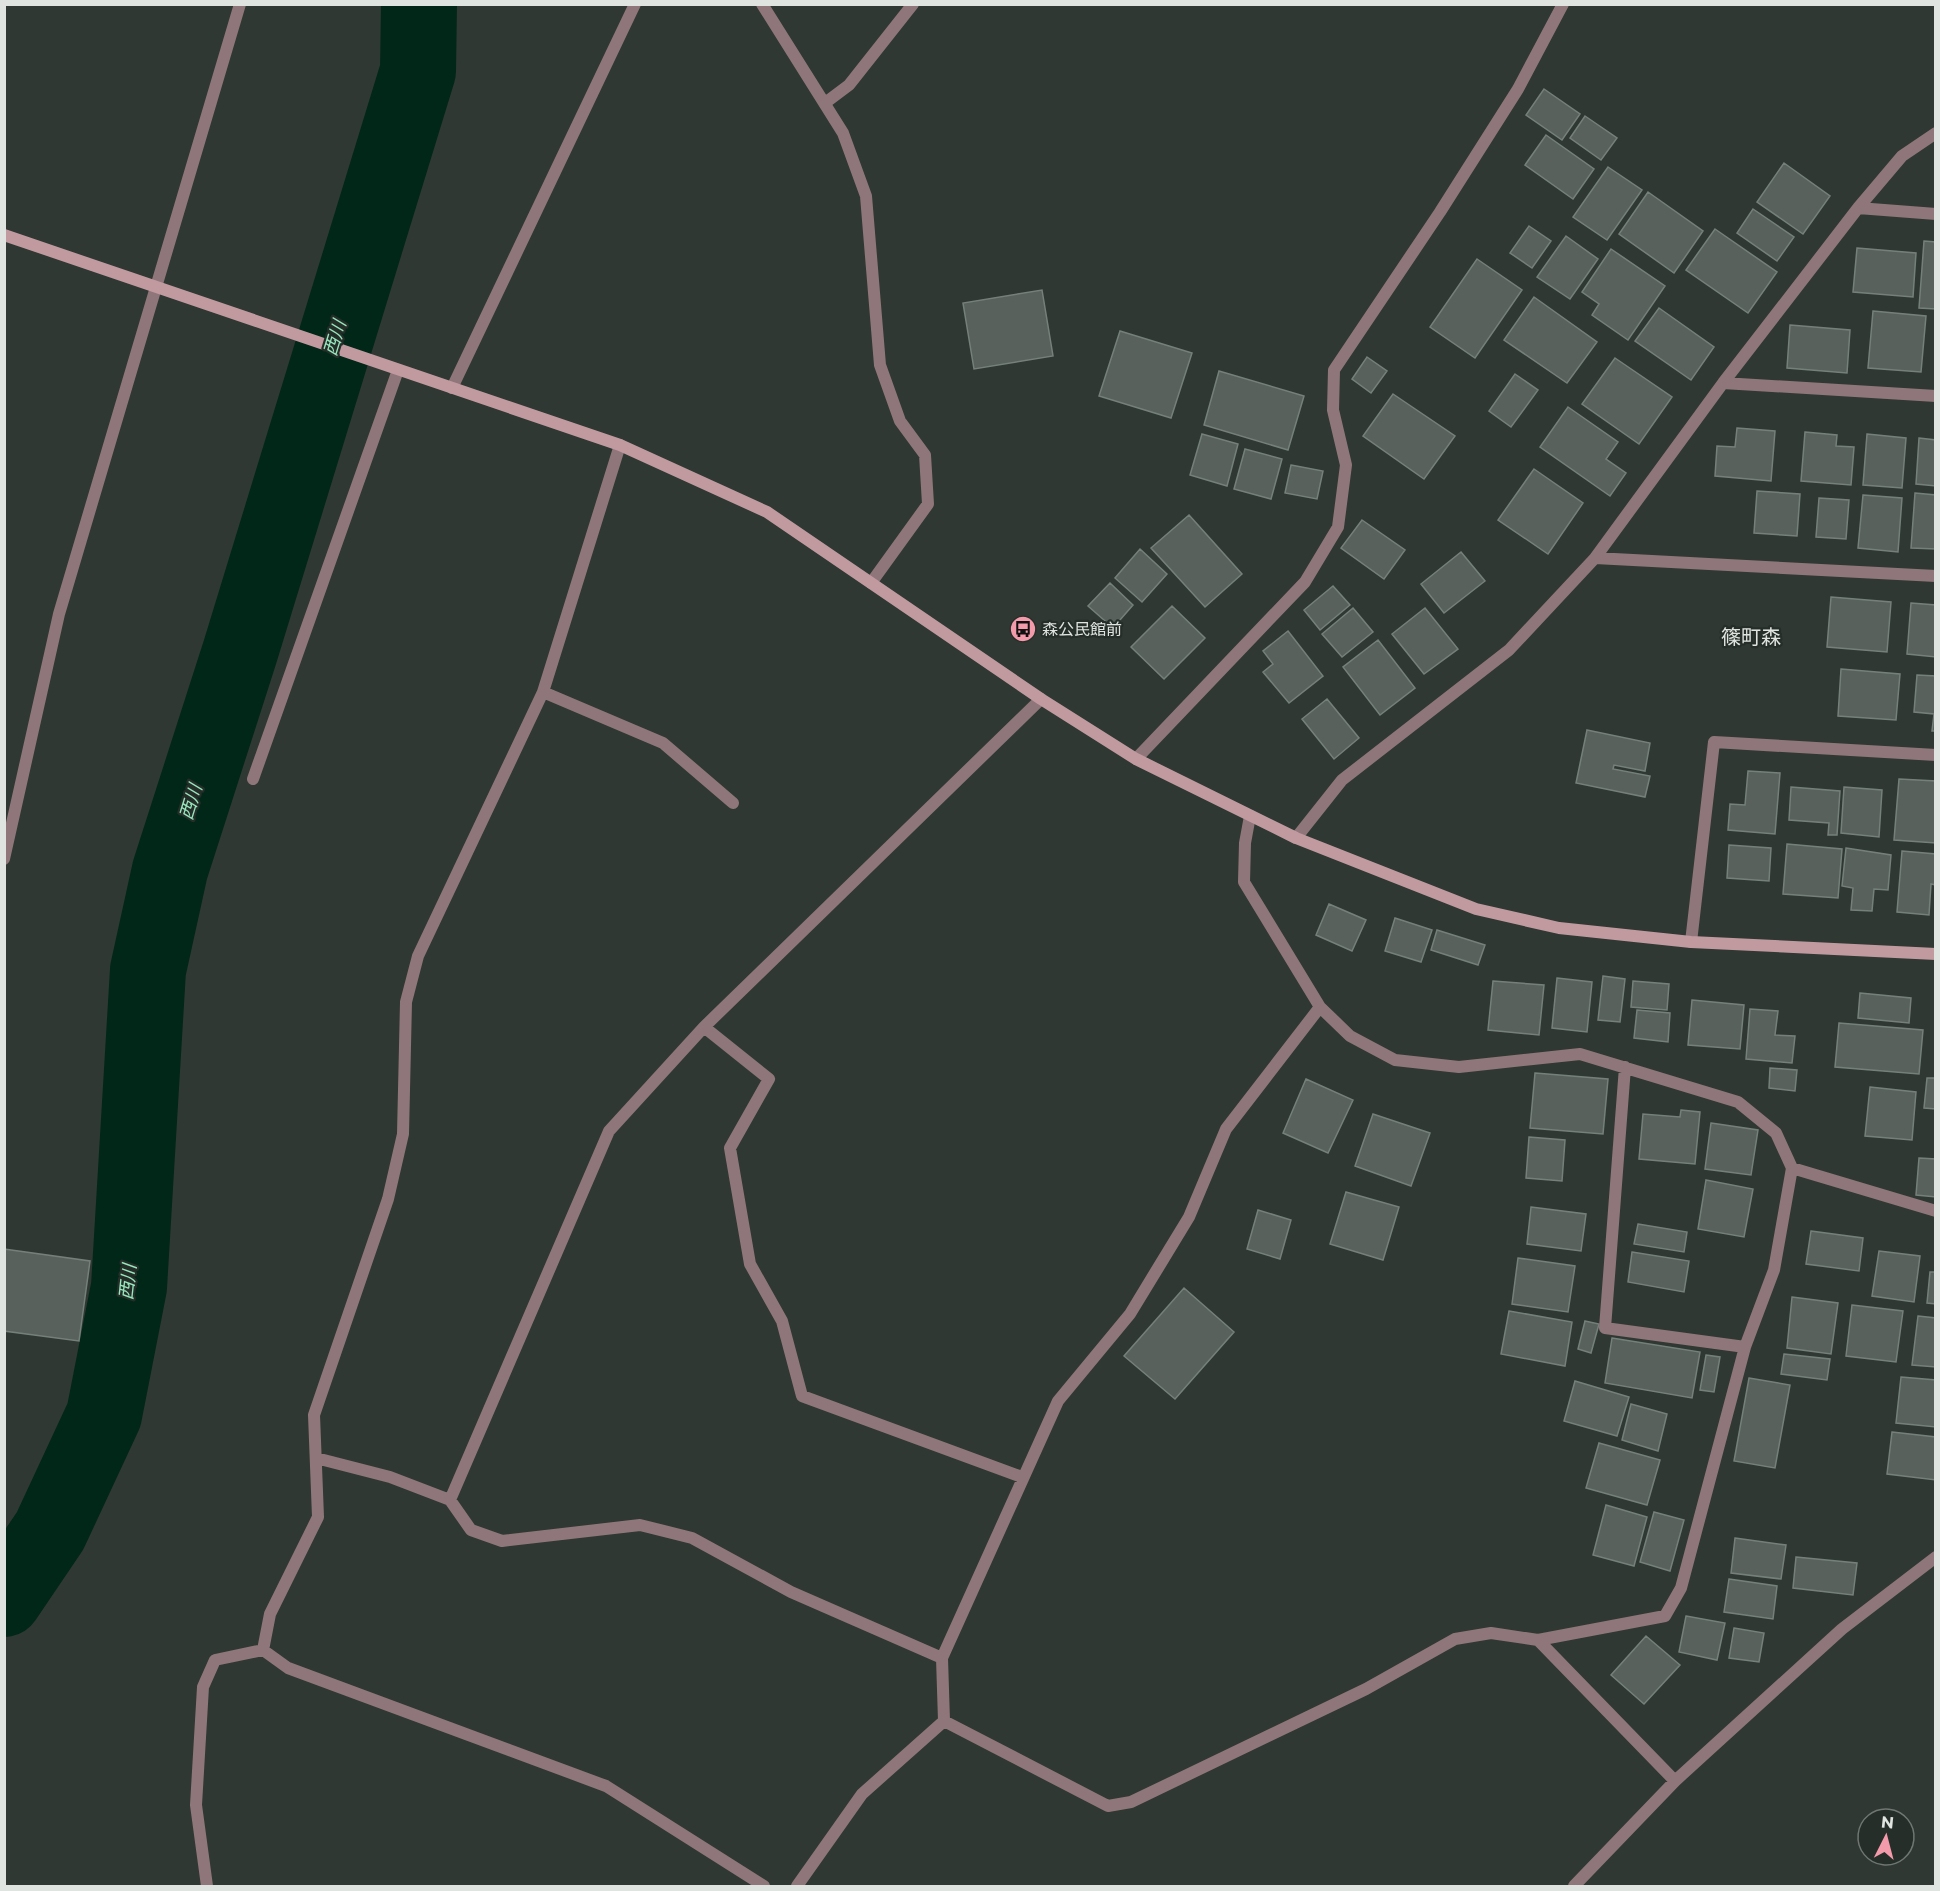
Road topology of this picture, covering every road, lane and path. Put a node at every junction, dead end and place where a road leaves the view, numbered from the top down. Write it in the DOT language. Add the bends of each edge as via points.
graph roads {
  1 [pos="240,4"];
  2 [pos="635,4"];
  3 [pos="762,4"];
  4 [pos="913,4"];
  5 [pos="1563,4"];
  6 [pos="825,103"];
  7 [pos="1935,133"];
  8 [pos="1858,208"];
  9 [pos="1935,214"];
  10 [pos="4,235"];
  11 [pos="157,288"];
  12 [pos="398,370"];
  13 [pos="1723,383"];
  14 [pos="452,388"];
  15 [pos="1935,396"];
  16 [pos="620,446"];
  17 [pos="1595,558"];
  18 [pos="1935,576"];
  19 [pos="871,583"];
  20 [pos="543,692"];
  21 [pos="1041,699"];
  22 [pos="1935,755"];
  23 [pos="1136,759"];
  24 [pos="253,779"];
  25 [pos="733,803"];
  26 [pos="1250,816"];
  27 [pos="1296,838"];
  28 [pos="4,859"];
  29 [pos="1691,942"];
  30 [pos="1935,954"];
  31 [pos="1320,1008"];
  32 [pos="704,1027"];
  33 [pos="1625,1067"];
  34 [pos="1792,1168"];
  35 [pos="1935,1211"];
  36 [pos="1745,1347"];
  37 [pos="316,1458"];
  38 [pos="1022,1477"];
  39 [pos="450,1500"];
  40 [pos="1935,1557"];
  41 [pos="1538,1640"];
  42 [pos="263,1650"];
  43 [pos="942,1658"];
  44 [pos="944,1721"];
  45 [pos="1675,1781"];
  46 [pos="207,1887"];
  47 [pos="764,1887"];
  48 [pos="797,1887"];
  49 [pos="1574,1887"];
  1 -- 11 [label="street"];
  2 -- 14 [label="street"];
  3 -- 6 [label="street"];
  4 -- 6 [label="street" via="849,85"];
  5 -- 23 [label="street" via="1512,98 1334,370 1333,410 1346,465 1338,527 1305,582"];
  6 -- 19 [label="street" via="843,133 866,196 880,365 900,421 925,455 928,504"];
  7 -- 8 [label="street" via="1902,156"];
  8 -- 9 [label="street"];
  8 -- 13 [label="street"];
  10 -- 11 [label="street"];
  11 -- 12 [label="street"];
  11 -- 28 [label="street" via="59,614"];
  12 -- 14 [label="street"];
  12 -- 24 [label="street"];
  13 -- 15 [label="street"];
  13 -- 17 [label="street"];
  14 -- 16 [label="street"];
  16 -- 19 [label="street" via="767,512"];
  16 -- 20 [label="street"];
  17 -- 18 [label="street"];
  17 -- 27 [label="street" via="1509,650 1342,780"];
  19 -- 21 [label="street"];
  20 -- 25 [label="street" via="663,743"];
  20 -- 37 [label="street" via="418,956 406,1002 403,1134 388,1199 314,1415"];
  21 -- 23 [label="street"];
  21 -- 32 [label="street"];
  22 -- 29 [label="street" via="1714,742"];
  23 -- 26 [label="street"];
  26 -- 27 [label="street"];
  26 -- 31 [label="street" via="1244,882"];
  27 -- 29 [label="street" via="1476,909 1559,928"];
  29 -- 30 [label="street"];
  31 -- 33 [label="street" via="1350,1036 1395,1060 1459,1067 1580,1054"];
  31 -- 38 [label="street" via="1226,1129 1189,1217 1131,1314 1058,1401"];
  32 -- 38 [label="street" via="769,1079 730,1148 750,1264 782,1321 802,1396"];
  32 -- 39 [label="street" via="609,1131"];
  33 -- 34 [label="street" via="1738,1102 1776,1132"];
  33 -- 36 [label="street" via="1605,1328"];
  34 -- 35 [label="street"];
  34 -- 36 [label="street" via="1774,1270"];
  36 -- 41 [label="street" via="1681,1588 1665,1616"];
  37 -- 39 [label="street" via="390,1477"];
  37 -- 42 [label="street" via="318,1517 270,1614"];
  38 -- 43 [label="street"];
  39 -- 43 [label="street" via="471,1530 502,1541 640,1525 692,1538 791,1592"];
  40 -- 45 [label="street" via="1842,1629"];
  41 -- 44 [label="street" via="1491,1633 1455,1640 1366,1689 1131,1802 1108,1806"];
  41 -- 45 [label="street"];
  42 -- 46 [label="street" via="215,1660 203,1687 196,1804"];
  42 -- 47 [label="street" via="288,1668 606,1786"];
  43 -- 44 [label="street"];
  44 -- 48 [label="street" via="862,1794"];
  45 -- 49 [label="street"];
}
